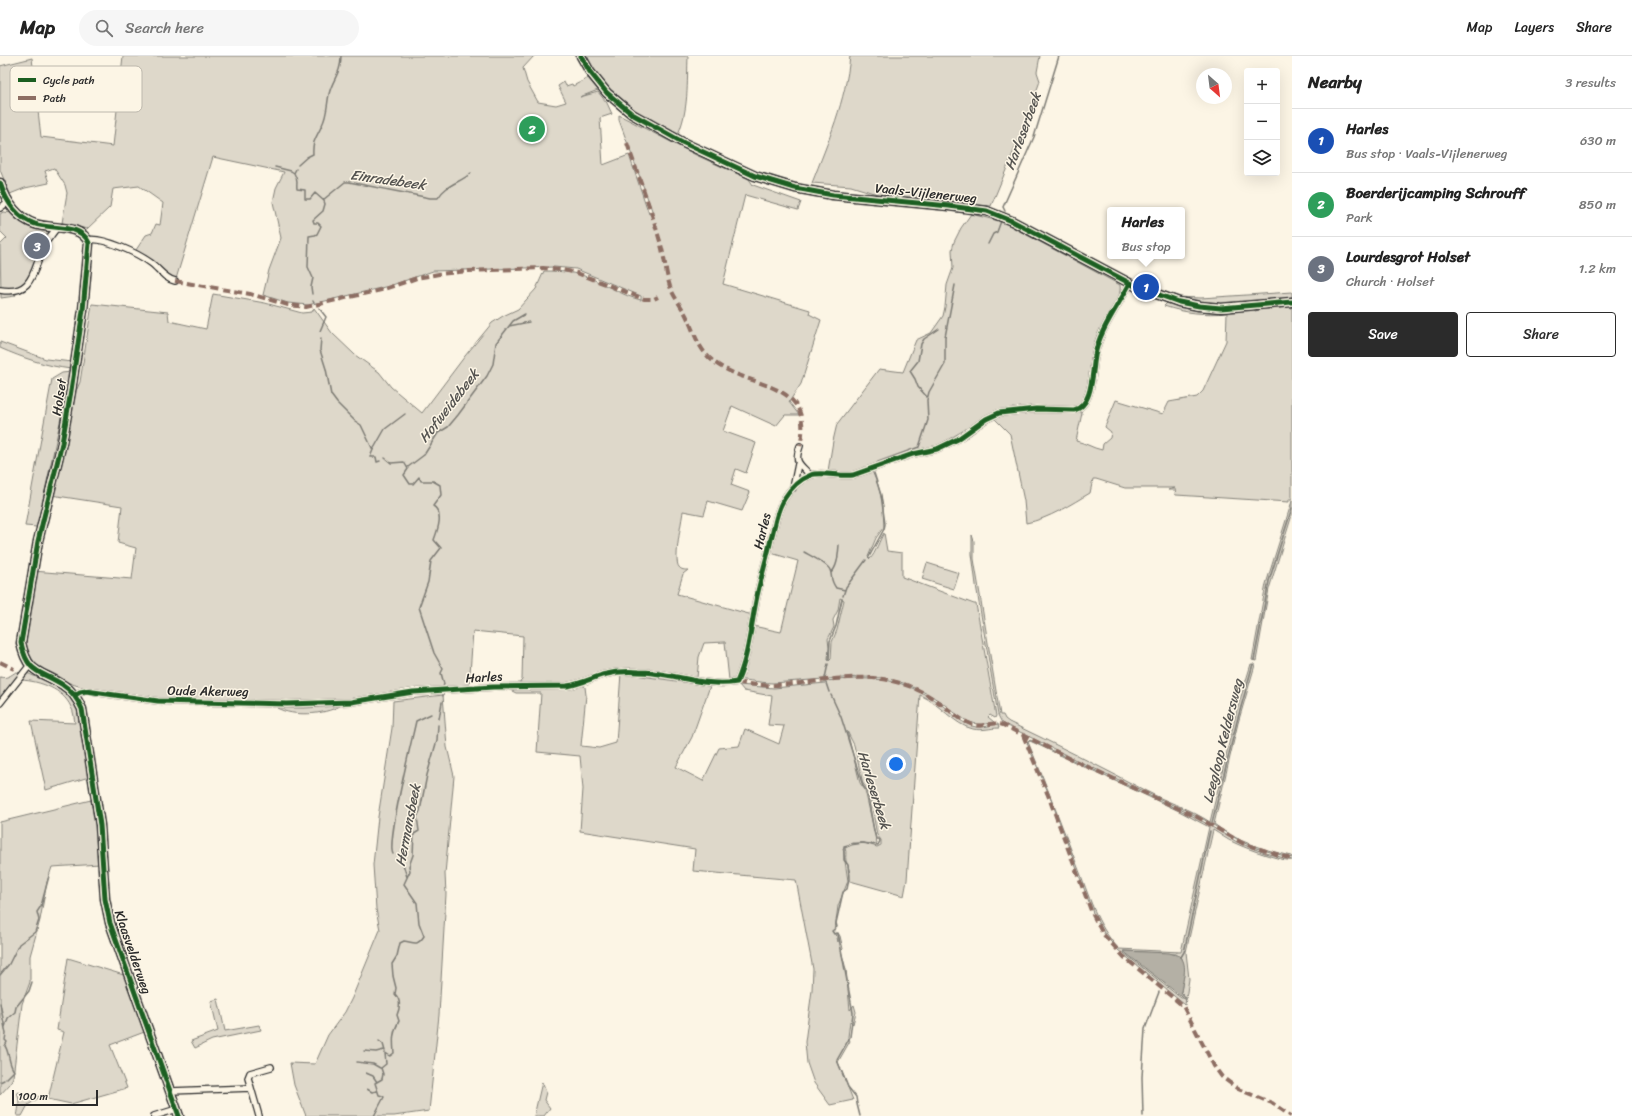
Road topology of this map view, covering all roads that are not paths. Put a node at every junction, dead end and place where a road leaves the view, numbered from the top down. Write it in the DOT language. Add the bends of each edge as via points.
graph roads {
  1 [pos="581,56"];
  2 [pos="0,183"];
  3 [pos="8,202"];
  4 [pos="0,208"];
  5 [pos="57,228"];
  6 [pos="88,240"];
  7 [pos="175,281"];
  8 [pos="1130,283"];
  9 [pos="0,290"];
  10 [pos="1292,302"];
  11 [pos="800,446"];
  12 [pos="798,464"];
  13 [pos="810,475"];
  14 [pos="793,488"];
  15 [pos="30,665"];
  16 [pos="398,694"];
  17 [pos="75,695"];
  18 [pos="0,703"];
  19 [pos="271,1067"];
  20 [pos="251,1088"];
  21 [pos="171,1091"];
  22 [pos="178,1112"];
  23 [pos="154,1116"];
  24 [pos="259,1116"];
  1 -- 8 [label="street, Vaals-Vijlenerweg" via="607,93 632,114 684,143 755,176 795,188 833,195 987,211 1012,221"];
  2 -- 3 [label="street"];
  3 -- 4 [label="street"];
  3 -- 5 [label="street" via="25,219"];
  5 -- 6 [label="street" via="75,230"];
  5 -- 9 [label="street" via="43,248 37,268 29,282 16,290"];
  6 -- 7 [label="street" via="98,240 133,253 169,280"];
  6 -- 15 [label="street, Holset" via="83,310 72,392 38,540 23,625 21,643"];
  8 -- 10 [label="street, Vaals-Vijlenerweg" via="1168,299 1199,306 1236,308"];
  8 -- 13 [label="street" via="1097,346 1088,396 1080,408 999,413 958,439 933,450 913,454 853,475"];
  11 -- 12 [label="street, Harles"];
  12 -- 13 [label="street"];
  12 -- 14 [label="street, Harles"];
  13 -- 14 [label="street, Harles"];
  14 -- 16 [label="street, Harles" via="783,499 778,513 758,590 747,651 737,682 720,684 650,672 625,671 567,686 493,687"];
  15 -- 17 [label="street" via="64,685"];
  15 -- 18 [label="street"];
  16 -- 17 [label="street, Oude Akerweg" via="359,701 286,704 158,701 86,690"];
  17 -- 21 [label="street, Klaasvelderweg" via="86,723 110,923"];
  19 -- 20 [label="street" via="250,1073 248,1078"];
  20 -- 21 [label="street"];
  20 -- 24 [label="street"];
  21 -- 22 [label="street, Klaasvelderweg"];
  22 -- 23 [label="street"];
}
